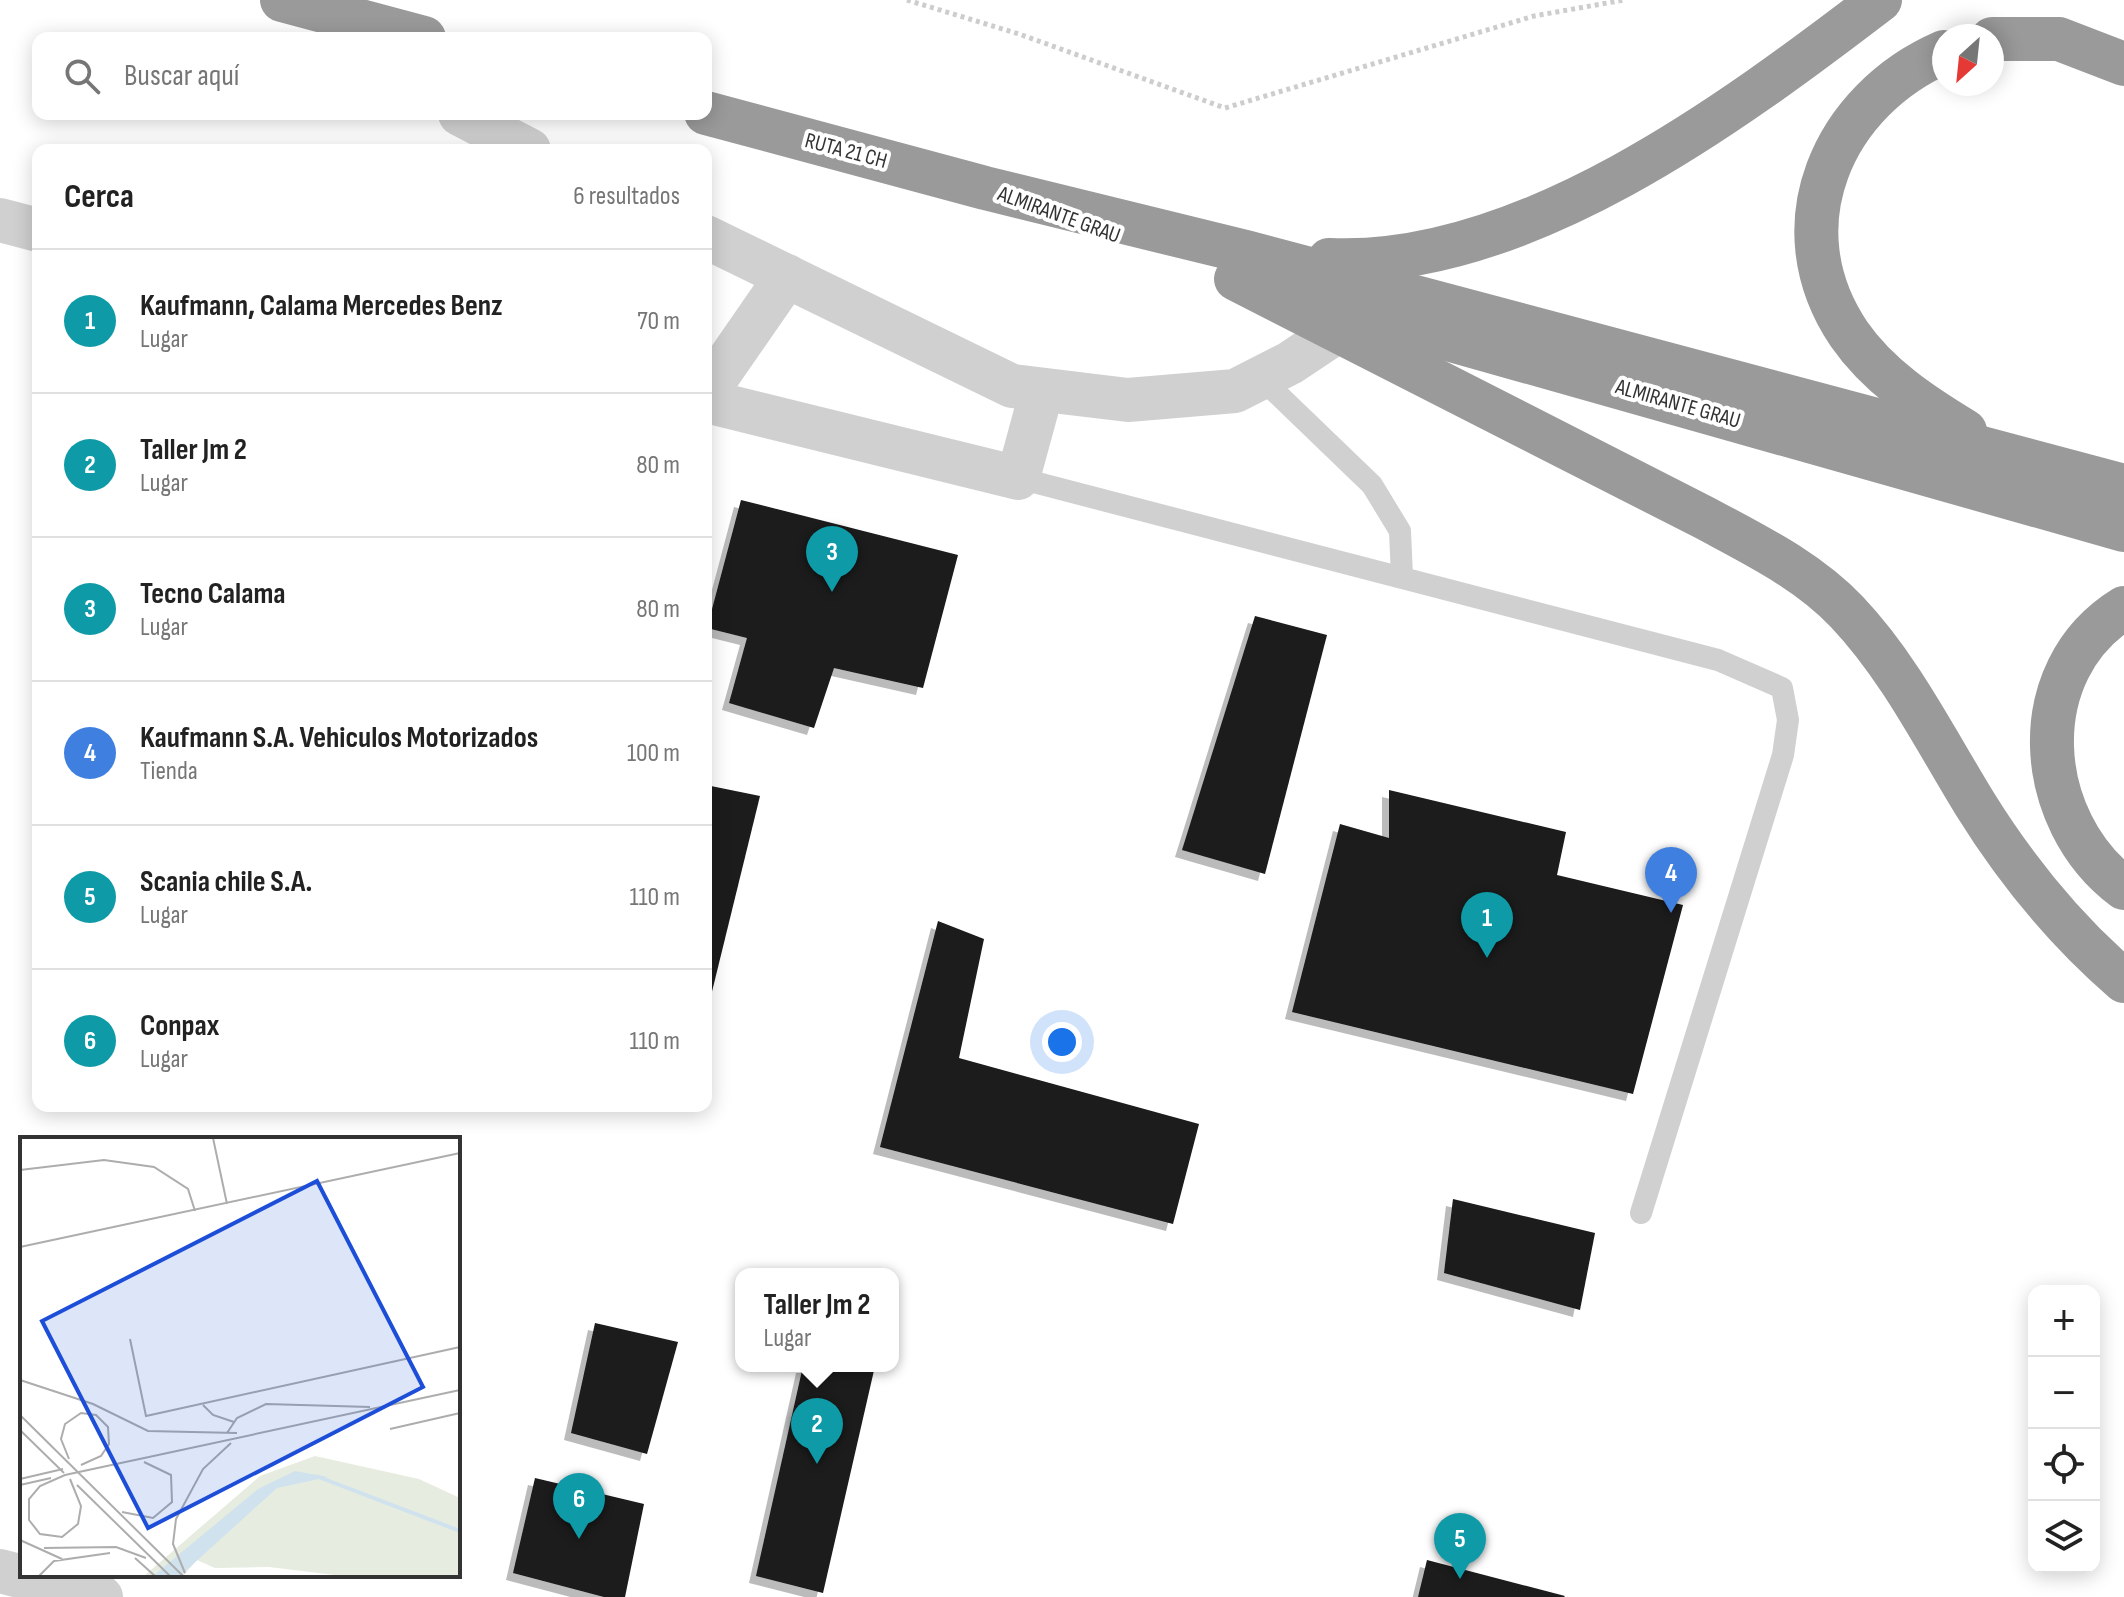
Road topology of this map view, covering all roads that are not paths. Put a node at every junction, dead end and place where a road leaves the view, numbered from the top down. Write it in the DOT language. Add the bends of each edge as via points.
graph roads {
  1 [pos="282,0"];
  2 [pos="1880,0"];
  3 [pos="367,29"];
  4 [pos="2004,39"];
  5 [pos="1932,58"];
  6 [pos="2124,64"];
  7 [pos="712,115"];
  8 [pos="472,120"];
  9 [pos="518,144"];
  10 [pos="985,188"];
  11 [pos="0,220"];
  12 [pos="32,228"];
  13 [pos="712,240"];
  14 [pos="1241,265"];
  15 [pos="787,276"];
  16 [pos="1338,331"];
  17 [pos="1262,379"];
  18 [pos="712,384"];
  19 [pos="1042,390"];
  20 [pos="712,402"];
  21 [pos="2005,454"];
  22 [pos="1018,478"];
  23 [pos="2124,486"];
  24 [pos="2124,530"];
  25 [pos="1402,577"];
  26 [pos="2124,608"];
  27 [pos="2124,888"];
  28 [pos="2124,981"];
  29 [pos="1641,1213"];
  30 [pos="0,1571"];
  31 [pos="20,1576"];
  32 [pos="23,1577"];
  33 [pos="101,1597"];
  1 -- 3 [label="highway"];
  2 -- 14 [label="highway" via="1659,155 1521,223 1393,258"];
  4 -- 6 [label="highway" via="2059,39"];
  5 -- 21 [label="highway" via="1894,79 1856,119 1819,194 1816,248 1847,332 1867,357 1924,406"];
  7 -- 10 [label="highway, RUTA 21 CH"];
  8 -- 9 [label="street"];
  10 -- 14 [label="highway, ALMIRANTE GRAU"];
  11 -- 12 [label="street"];
  13 -- 15 [label="street"];
  14 -- 16 [label="highway"];
  14 -- 21 [label="highway, ALMIRANTE GRAU"];
  14 -- 24 [label="highway, ALMIRANTE GRAU"];
  15 -- 18 [label="street"];
  15 -- 19 [label="street" via="1012,386"];
  16 -- 17 [label="street"];
  16 -- 28 [label="highway" via="1705,518 1777,557 1823,590 1900,678 1977,808 2038,892"];
  17 -- 19 [label="street" via="1235,391 1128,400"];
  17 -- 25 [label="lane" via="1372,485 1400,531"];
  19 -- 22 [label="street"];
  20 -- 22 [label="street"];
  21 -- 23 [label="highway, ALMIRANTE GRAU"];
  22 -- 25 [label="lane"];
  25 -- 29 [label="lane" via="1718,660 1782,688 1788,720 1783,755"];
  26 -- 27 [label="highway" via="2097,630 2069,666 2053,714 2051,742 2059,799 2073,831 2106,875"];
  30 -- 31 [label="street"];
  32 -- 33 [label="street"];
}
